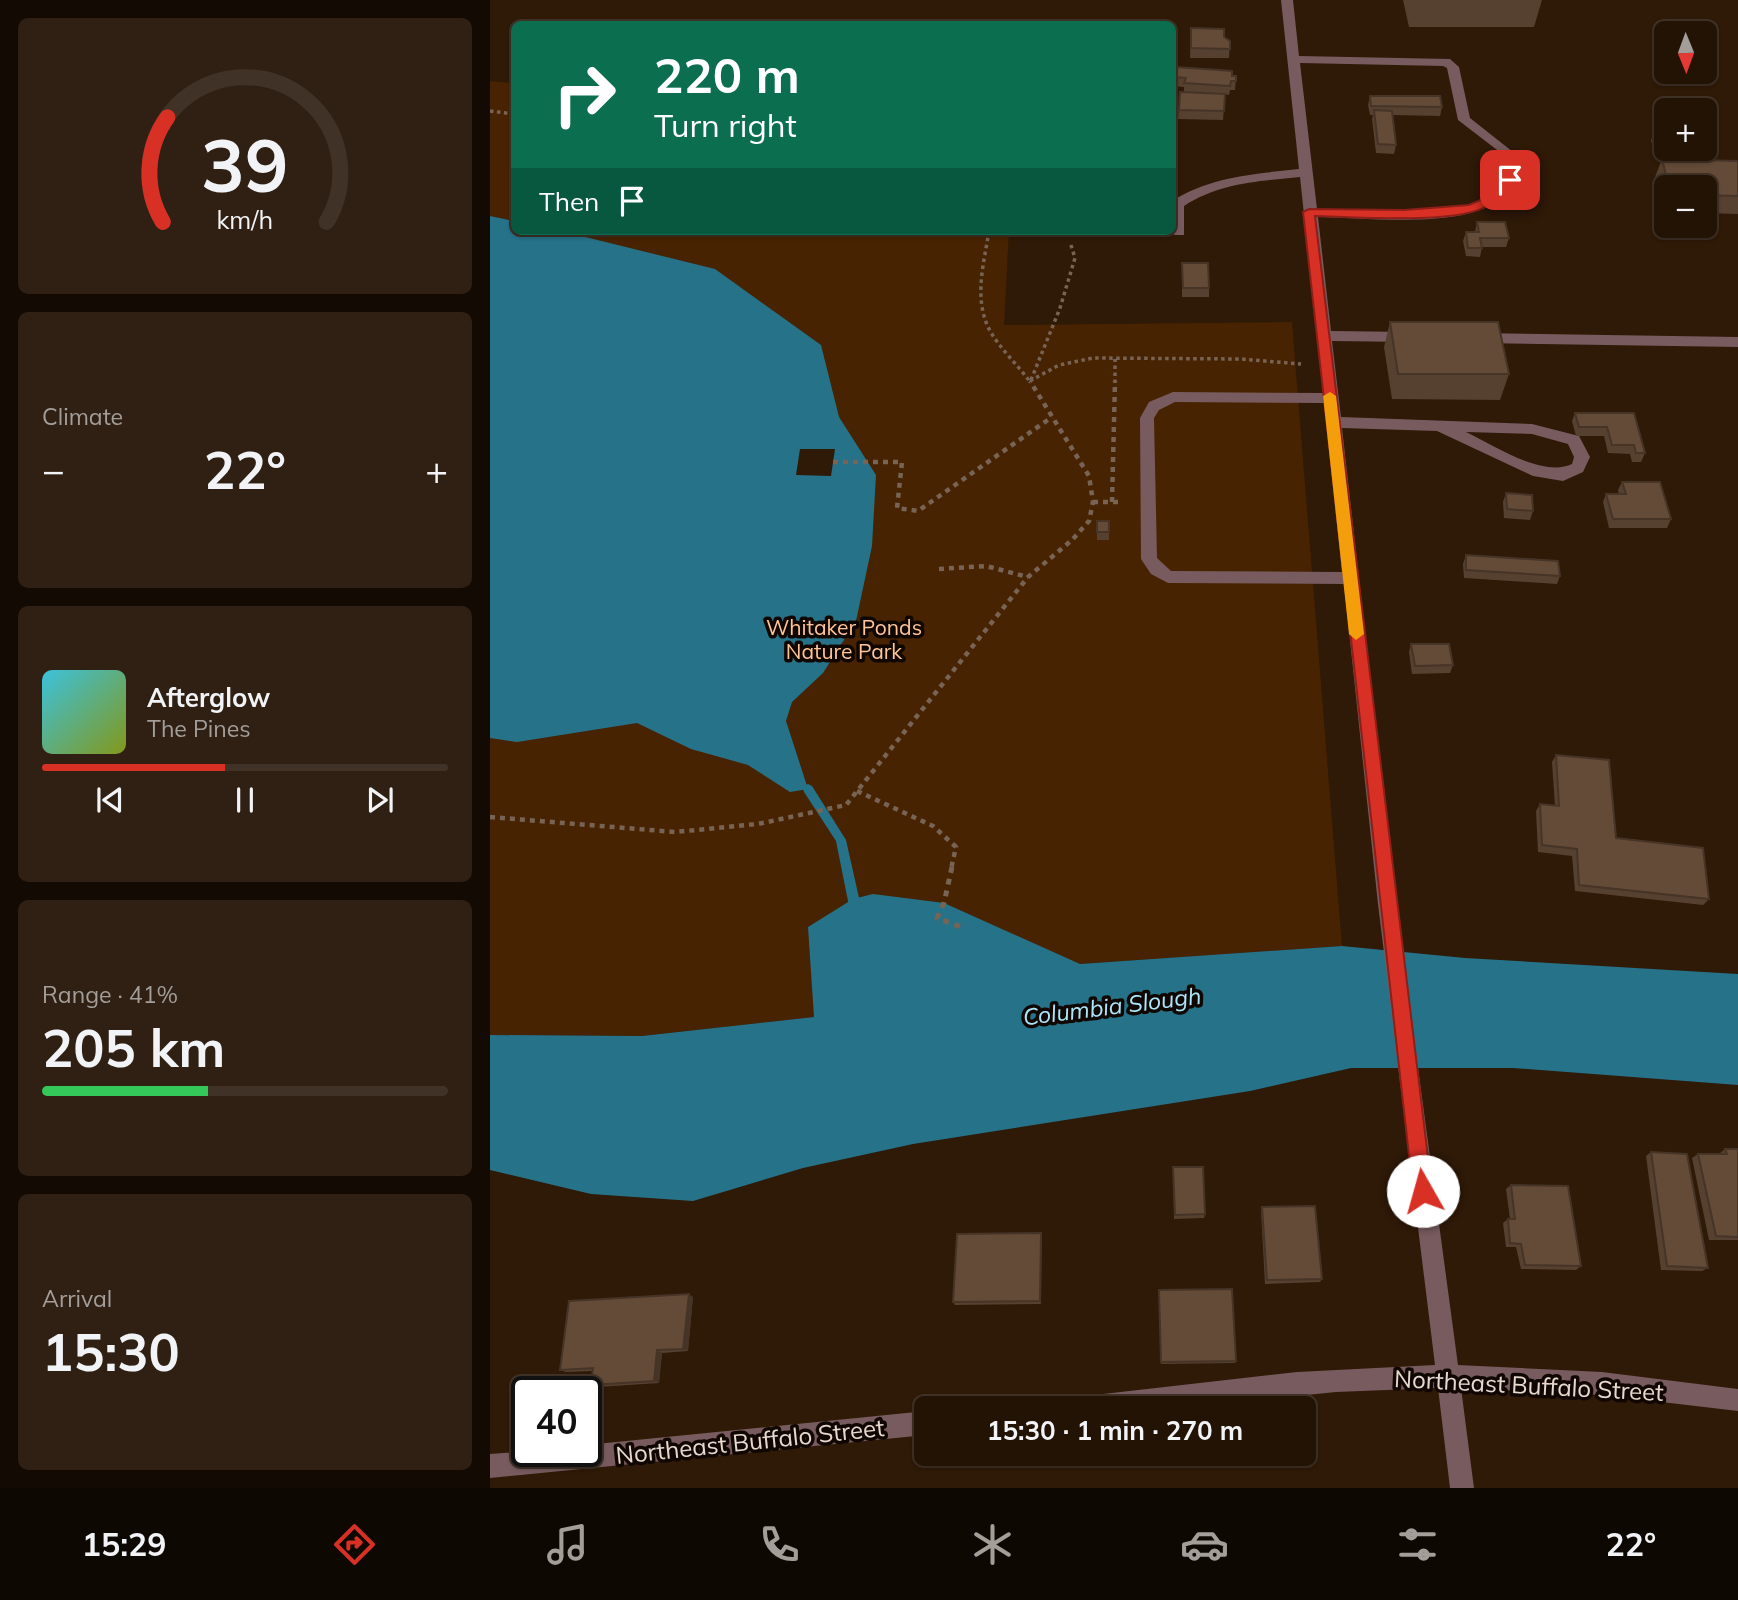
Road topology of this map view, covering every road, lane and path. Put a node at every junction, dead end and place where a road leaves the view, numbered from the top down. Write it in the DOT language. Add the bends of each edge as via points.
graph roads {
  1 [pos="1287,0"];
  2 [pos="1293,59"];
  3 [pos="490,111"];
  4 [pos="511,114"];
  5 [pos="1304,173"];
  6 [pos="1309,212"];
  7 [pos="1179,232"];
  8 [pos="988,235"];
  9 [pos="1070,242"];
  10 [pos="1323,336"];
  11 [pos="1427,338"];
  12 [pos="1468,338"];
  13 [pos="1738,342"];
  14 [pos="1115,359"];
  15 [pos="1326,364"];
  16 [pos="1030,381"];
  17 [pos="1330,398"];
  18 [pos="1052,417"];
  19 [pos="1333,422"];
  20 [pos="1442,427"];
  21 [pos="833,462"];
  22 [pos="1112,502"];
  23 [pos="939,569"];
  24 [pos="1028,577"];
  25 [pos="1350,578"];
  26 [pos="857,791"];
  27 [pos="490,817"];
  28 [pos="964,928"];
  29 [pos="1447,1377"];
  30 [pos="1195,1396"];
  31 [pos="1738,1400"];
  32 [pos="914,1424"];
  33 [pos="490,1466"];
  34 [pos="1462,1488"];
  1 -- 2 [label="street"];
  2 -- 5 [label="street"];
  2 -- 6 [label="street" via="1446,62 1453,67 1464,120 1507,152 1510,180 1471,209 1404,214"];
  3 -- 4 [label="path"];
  5 -- 6 [label="street"];
  5 -- 7 [label="street" via="1218,182 1192,193 1177,204"];
  6 -- 10 [label="street"];
  8 -- 16 [label="path" via="980,287 982,310 989,329"];
  9 -- 16 [label="path" via="1075,258"];
  10 -- 11 [label="street"];
  10 -- 15 [label="street"];
  12 -- 13 [label="street"];
  14 -- 15 [label="path"];
  14 -- 16 [label="path" via="1059,365"];
  14 -- 22 [label="path"];
  15 -- 17 [label="street"];
  16 -- 18 [label="path"];
  17 -- 19 [label="street"];
  17 -- 25 [label="street" via="1173,397 1154,406 1147,418 1149,559 1168,577"];
  18 -- 21 [label="path" via="918,511 897,508 902,462"];
  18 -- 24 [label="path" via="1089,476 1093,511 1072,540"];
  19 -- 20 [label="street"];
  19 -- 25 [label="street"];
  20 -- 20 [label="street" via="1561,434 1574,440 1582,457 1578,468 1563,475 1533,470"];
  23 -- 24 [label="path" via="986,566"];
  24 -- 26 [label="path"];
  25 -- 29 [label="street"];
  26 -- 27 [label="path" via="846,805 758,824 675,832"];
  26 -- 28 [label="path" via="933,826 956,847 937,918"];
  29 -- 30 [label="street, Northeast Buffalo Street" via="1372,1378"];
  29 -- 31 [label="street, Northeast Buffalo Street" via="1635,1387"];
  29 -- 34 [label="street"];
  32 -- 33 [label="street, Northeast Buffalo Street"];
}
